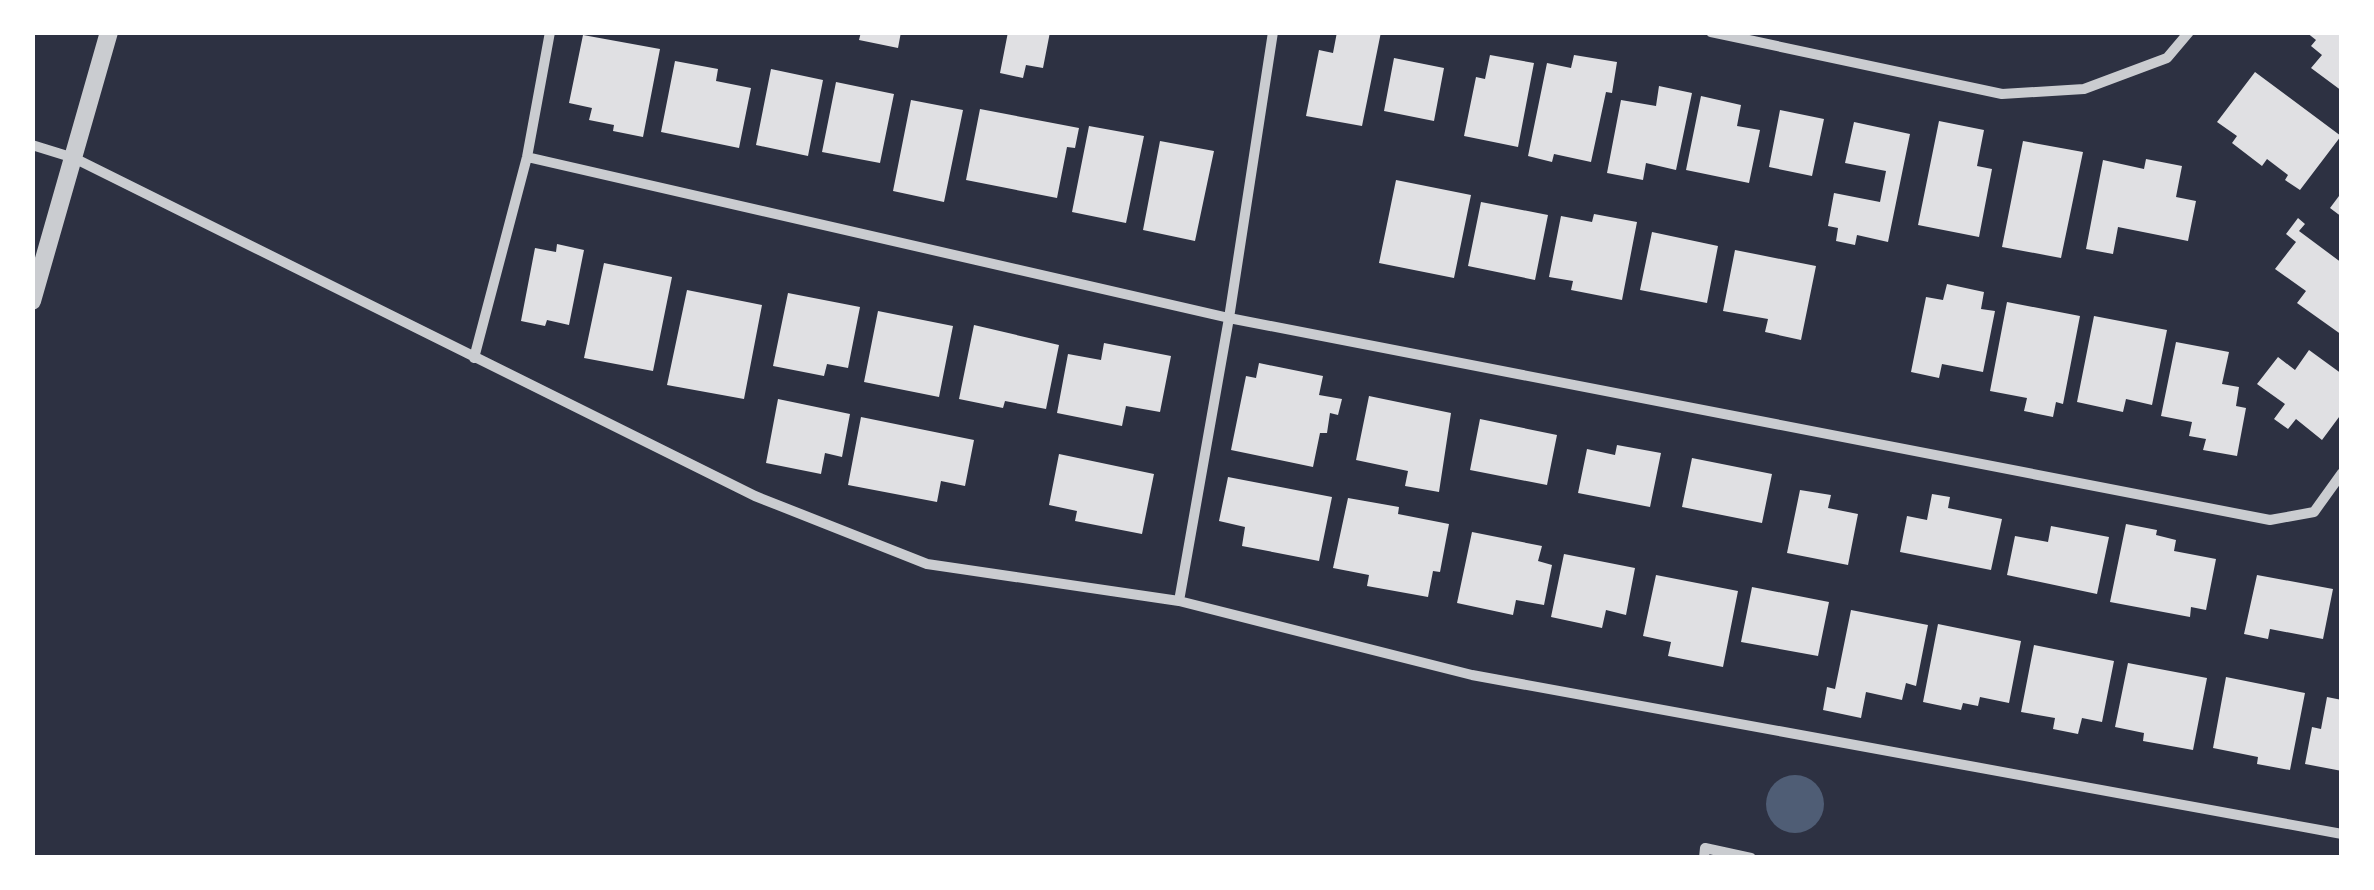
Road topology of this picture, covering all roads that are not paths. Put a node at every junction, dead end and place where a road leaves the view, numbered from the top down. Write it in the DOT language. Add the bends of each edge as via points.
graph roads {
  1 [pos="109,32"];
  2 [pos="550,32"];
  3 [pos="1273,32"];
  4 [pos="1711,32"];
  5 [pos="2189,32"];
  6 [pos="32,145"];
  7 [pos="527,157"];
  8 [pos="74,158"];
  9 [pos="32,301"];
  10 [pos="1229,318"];
  11 [pos="474,358"];
  12 [pos="2342,473"];
  13 [pos="1179,601"];
  14 [pos="2342,834"];
  15 [pos="1704,858"];
  16 [pos="1751,858"];
  1 -- 8 [label="street"];
  2 -- 7 [label="street"];
  3 -- 10 [label="street"];
  4 -- 5 [label="street" via="2002,94 2084,88 2167,58"];
  6 -- 8 [label="street"];
  7 -- 10 [label="street"];
  7 -- 11 [label="street"];
  8 -- 9 [label="street"];
  8 -- 11 [label="street"];
  10 -- 12 [label="street" via="2270,520 2314,512"];
  10 -- 13 [label="street"];
  11 -- 13 [label="street" via="754,496 927,564"];
  13 -- 14 [label="street" via="1472,675"];
  15 -- 16 [label="street" via="1705,848"];
}
